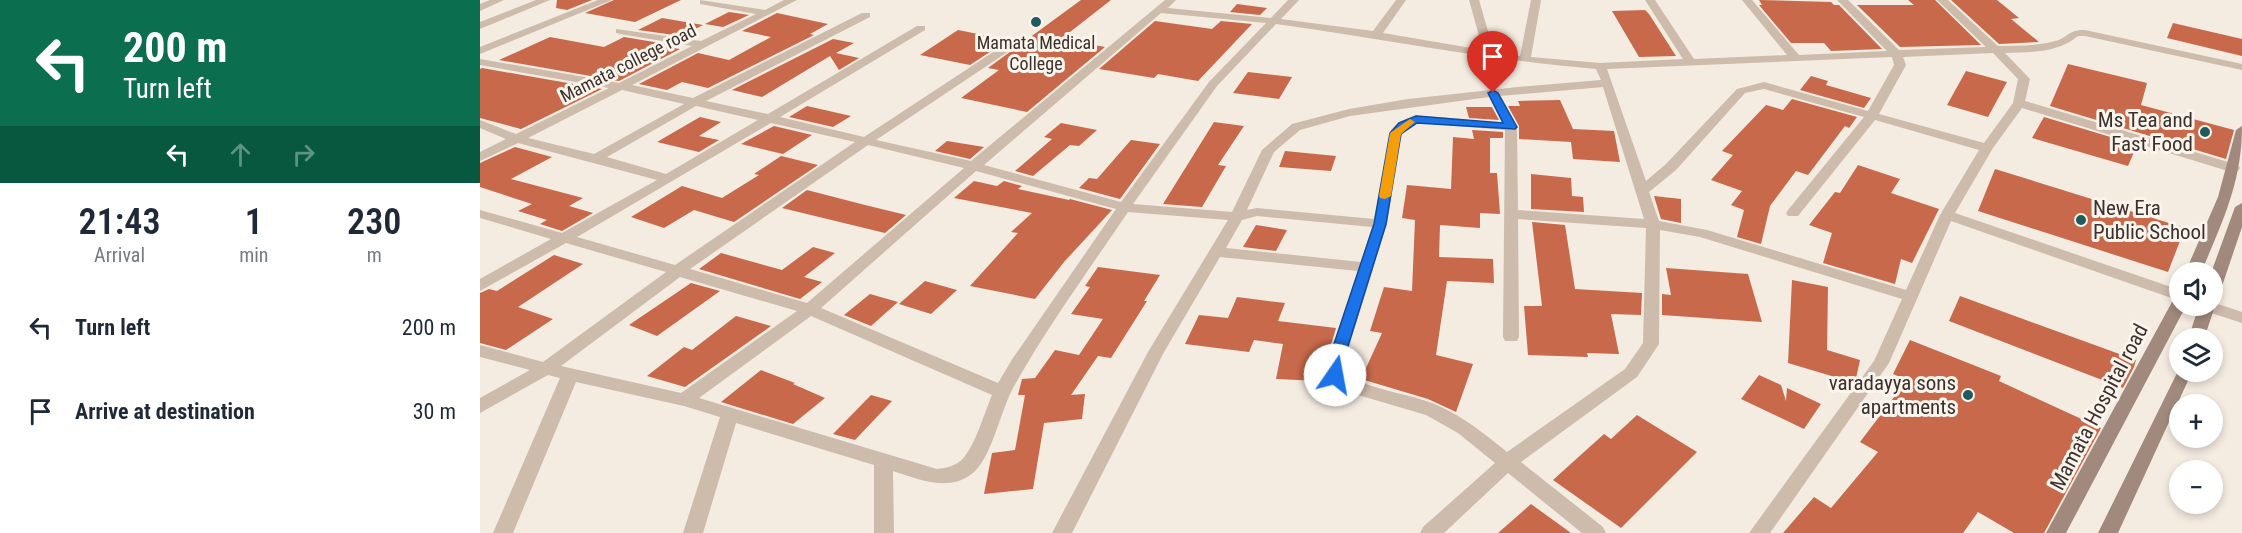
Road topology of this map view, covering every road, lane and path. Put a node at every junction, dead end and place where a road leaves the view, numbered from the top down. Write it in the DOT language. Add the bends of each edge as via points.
graph roads {
  1 [pos="499,0"];
  2 [pos="545,0"];
  3 [pos="607,0"];
  4 [pos="792,0"];
  5 [pos="1171,0"];
  6 [pos="1294,0"];
  7 [pos="1401,0"];
  8 [pos="1473,0"];
  9 [pos="1536,0"];
  10 [pos="1650,0"];
  11 [pos="1747,0"];
  12 [pos="1842,0"];
  13 [pos="1942,0"];
  14 [pos="704,2"];
  15 [pos="480,8"];
  16 [pos="1159,10"];
  17 [pos="767,13"];
  18 [pos="866,15"];
  19 [pos="1274,21"];
  20 [pos="480,26"];
  21 [pos="921,28"];
  22 [pos="620,31"];
  23 [pos="1376,34"];
  24 [pos="1017,40"];
  25 [pos="704,45"];
  26 [pos="1995,50"];
  27 [pos="480,51"];
  28 [pos="1489,52"];
  29 [pos="1896,54"];
  30 [pos="1794,56"];
  31 [pos="1525,60"];
  32 [pos="1690,61"];
  33 [pos="480,62"];
  34 [pos="1600,66"];
  35 [pos="2242,67"];
  36 [pos="1608,83"];
  37 [pos="620,86"];
  38 [pos="1493,93"];
  39 [pos="695,102"];
  40 [pos="2019,103"];
  41 [pos="1871,117"];
  42 [pos="767,118"];
  43 [pos="480,124"];
  44 [pos="1511,127"];
  45 [pos="2242,130"];
  46 [pos="517,139"];
  47 [pos="864,142"];
  48 [pos="1987,148"];
  49 [pos="480,158"];
  50 [pos="596,158"];
  51 [pos="974,166"];
  52 [pos="2234,168"];
  53 [pos="668,179"];
  54 [pos="1642,191"];
  55 [pos="1124,207"];
  56 [pos="2242,207"];
  57 [pos="1793,213"];
  58 [pos="480,214"];
  59 [pos="1511,214"];
  60 [pos="1947,215"];
  61 [pos="1237,217"];
  62 [pos="1380,224"];
  63 [pos="1653,224"];
  64 [pos="564,237"];
  65 [pos="1217,252"];
  66 [pos="2198,262"];
  67 [pos="2223,262"];
  68 [pos="1366,267"];
  69 [pos="676,272"];
  70 [pos="480,286"];
  71 [pos="2169,292"];
  72 [pos="1910,296"];
  73 [pos="810,309"];
  74 [pos="2223,311"];
  75 [pos="2173,316"];
  76 [pos="2242,318"];
  77 [pos="1511,337"];
  78 [pos="480,351"];
  79 [pos="546,369"];
  80 [pos="570,375"];
  81 [pos="2179,382"];
  82 [pos="1002,392"];
  83 [pos="684,400"];
  84 [pos="480,406"];
  85 [pos="729,416"];
  86 [pos="883,459"];
  87 [pos="1509,461"];
  88 [pos="503,533"];
  89 [pos="693,533"];
  90 [pos="884,533"];
  91 [pos="1062,533"];
  92 [pos="1430,533"];
  93 [pos="1596,533"];
  94 [pos="1759,533"];
  95 [pos="2056,533"];
  96 [pos="2108,533"];
  1 -- 15 [label="street"];
  2 -- 20 [label="street"];
  3 -- 27 [label="street"];
  4 -- 17 [label="street, Mamata college road"];
  5 -- 16 [label="street"];
  6 -- 19 [label="street"];
  7 -- 23 [label="street"];
  8 -- 28 [label="street"];
  9 -- 31 [label="street"];
  10 -- 32 [label="street"];
  11 -- 30 [label="street"];
  12 -- 29 [label="street"];
  13 -- 26 [label="street"];
  14 -- 17 [label="street"];
  16 -- 19 [label="street"];
  16 -- 51 [label="street"];
  17 -- 25 [label="street, Mamata college road"];
  18 -- 39 [label="street"];
  19 -- 23 [label="street"];
  19 -- 55 [label="street" via="1213,84"];
  21 -- 42 [label="street"];
  22 -- 25 [label="street"];
  23 -- 28 [label="street"];
  24 -- 47 [label="street"];
  25 -- 37 [label="street, Mamata college road"];
  26 -- 29 [label="street"];
  26 -- 35 [label="street" via="2051,46 2063,43 2075,33 2085,33"];
  26 -- 40 [label="street" via="2024,79"];
  28 -- 31 [label="street"];
  29 -- 30 [label="street"];
  29 -- 41 [label="street" via="1900,65"];
  30 -- 32 [label="street"];
  31 -- 34 [label="street"];
  32 -- 34 [label="street"];
  33 -- 37 [label="street"];
  34 -- 36 [label="street"];
  36 -- 38 [label="street"];
  36 -- 54 [label="street"];
  37 -- 39 [label="street"];
  37 -- 46 [label="street, Mamata college road"];
  38 -- 44 [label="street"];
  38 -- 61 [label="street" via="1349,113 1296,127 1268,150"];
  39 -- 42 [label="street"];
  39 -- 50 [label="street"];
  40 -- 48 [label="street"];
  40 -- 52 [label="street"];
  41 -- 48 [label="street"];
  41 -- 54 [label="street" via="1781,88 1750,88 1741,91 1671,167"];
  41 -- 57 [label="street"];
  42 -- 47 [label="street"];
  42 -- 53 [label="street"];
  43 -- 46 [label="street"];
  44 -- 59 [label="street"];
  44 -- 62 [label="street" via="1416,119 1403,125 1395,133"];
  45 -- 52 [label="street"];
  46 -- 49 [label="street, Mamata college road"];
  46 -- 50 [label="street"];
  47 -- 51 [label="street"];
  47 -- 69 [label="street"];
  48 -- 60 [label="street"];
  50 -- 53 [label="street"];
  51 -- 55 [label="street"];
  51 -- 73 [label="street"];
  52 -- 66 [label="street"];
  53 -- 64 [label="street"];
  54 -- 63 [label="street"];
  55 -- 61 [label="street"];
  55 -- 82 [label="street"];
  56 -- 67 [label="street"];
  58 -- 64 [label="street"];
  59 -- 63 [label="street"];
  59 -- 77 [label="street"];
  60 -- 71 [label="street"];
  60 -- 72 [label="street"];
  61 -- 62 [label="street" via="1257,212"];
  61 -- 65 [label="street"];
  62 -- 68 [label="street"];
  63 -- 72 [label="street" via="1702,233"];
  63 -- 87 [label="street" via="1652,344 1631,373"];
  64 -- 69 [label="street"];
  64 -- 70 [label="street"];
  65 -- 68 [label="street"];
  65 -- 91 [label="street" via="1156,352"];
  68 -- 87 [label="street" via="1336,359 1335,375 1354,388 1432,410"];
  69 -- 73 [label="street"];
  69 -- 79 [label="street"];
  72 -- 94 [label="street" via="1881,363"];
  73 -- 82 [label="street"];
  73 -- 83 [label="street"];
  74 -- 76 [label="street"];
  75 -- 95 [label="street, Mamata Hospital road"];
  78 -- 79 [label="street"];
  79 -- 80 [label="street"];
  79 -- 84 [label="street"];
  80 -- 83 [label="street"];
  80 -- 88 [label="street"];
  81 -- 96 [label="street"];
  82 -- 86 [label="street" via="968,466 937,477"];
  83 -- 85 [label="street"];
  85 -- 86 [label="street"];
  85 -- 89 [label="street"];
  86 -- 90 [label="street"];
  87 -- 92 [label="street"];
  87 -- 93 [label="street"];
}
